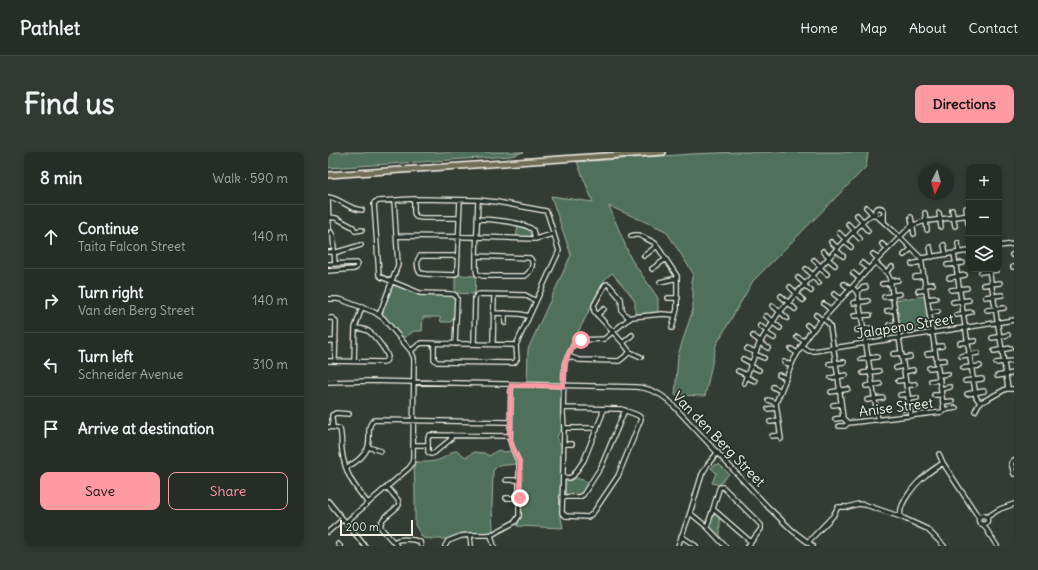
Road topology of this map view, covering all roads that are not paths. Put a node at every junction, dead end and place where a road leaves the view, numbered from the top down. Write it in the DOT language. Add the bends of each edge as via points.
graph roads {
  1 [pos="622,152"];
  2 [pos="663,152"];
  3 [pos="328,173"];
  4 [pos="414,199"];
  5 [pos="394,200"];
  6 [pos="460,200"];
  7 [pos="478,200"];
  8 [pos="866,207"];
  9 [pos="362,210"];
  10 [pos="952,210"];
  11 [pos="925,213"];
  12 [pos="938,213"];
  13 [pos="874,214"];
  14 [pos="857,215"];
  15 [pos="883,216"];
  16 [pos="966,216"];
  17 [pos="328,217"];
  18 [pos="878,217"];
  19 [pos="911,217"];
  20 [pos="458,218"];
  21 [pos="953,218"];
  22 [pos="477,219"];
  23 [pos="940,220"];
  24 [pos="884,222"];
  25 [pos="926,222"];
  26 [pos="863,223"];
  27 [pos="848,224"];
  28 [pos="913,225"];
  29 [pos="955,226"];
  30 [pos="941,227"];
  31 [pos="329,230"];
  32 [pos="362,230"];
  33 [pos="927,230"];
  34 [pos="868,231"];
  35 [pos="854,232"];
  36 [pos="839,233"];
  37 [pos="554,234"];
  38 [pos="914,234"];
  39 [pos="397,236"];
  40 [pos="632,236"];
  41 [pos="458,237"];
  42 [pos="476,237"];
  43 [pos="900,237"];
  44 [pos="535,239"];
  45 [pos="860,239"];
  46 [pos="845,240"];
  47 [pos="831,242"];
  48 [pos="958,242"];
  49 [pos="882,244"];
  50 [pos="1014,244"];
  51 [pos="361,245"];
  52 [pos="657,246"];
  53 [pos="944,246"];
  54 [pos="1002,246"];
  55 [pos="851,247"];
  56 [pos="930,247"];
  57 [pos="837,249"];
  58 [pos="888,249"];
  59 [pos="911,249"];
  60 [pos="823,251"];
  61 [pos="966,251"];
  62 [pos="328,252"];
  63 [pos="959,252"];
  64 [pos="334,253"];
  65 [pos="954,253"];
  66 [pos="873,254"];
  67 [pos="946,254"];
  68 [pos="904,255"];
  69 [pos="458,256"];
  70 [pos="476,256"];
  71 [pos="644,256"];
  72 [pos="843,256"];
  73 [pos="932,257"];
  74 [pos="828,258"];
  75 [pos="666,259"];
  76 [pos="814,260"];
  77 [pos="921,260"];
  78 [pos="877,261"];
  79 [pos="335,263"];
  80 [pos="862,263"];
  81 [pos="963,263"];
  82 [pos="328,264"];
  83 [pos="912,264"];
  84 [pos="955,264"];
  85 [pos="835,265"];
  86 [pos="947,265"];
  87 [pos="820,267"];
  88 [pos="892,267"];
  89 [pos="652,269"];
  90 [pos="806,269"];
  91 [pos="869,269"];
  92 [pos="328,270"];
  93 [pos="335,270"];
  94 [pos="886,272"];
  95 [pos="989,272"];
  96 [pos="853,273"];
  97 [pos="827,274"];
  98 [pos="965,275"];
  99 [pos="812,276"];
  100 [pos="923,276"];
  101 [pos="957,276"];
  102 [pos="915,277"];
  103 [pos="678,278"];
  104 [pos="798,278"];
  105 [pos="949,278"];
  106 [pos="860,279"];
  107 [pos="898,280"];
  108 [pos="392,282"];
  109 [pos="660,282"];
  110 [pos="819,282"];
  111 [pos="890,282"];
  112 [pos="1000,283"];
  113 [pos="844,284"];
  114 [pos="882,284"];
  115 [pos="933,284"];
  116 [pos="992,284"];
  117 [pos="804,285"];
  118 [pos="983,285"];
  119 [pos="790,287"];
  120 [pos="866,287"];
  121 [pos="851,288"];
  122 [pos="925,288"];
  123 [pos="967,288"];
  124 [pos="959,289"];
  125 [pos="951,290"];
  126 [pos="811,291"];
  127 [pos="918,291"];
  128 [pos="857,292"];
  129 [pos="796,294"];
  130 [pos="834,294"];
  131 [pos="900,294"];
  132 [pos="494,295"];
  133 [pos="892,295"];
  134 [pos="1002,295"];
  135 [pos="781,296"];
  136 [pos="994,296"];
  137 [pos="884,297"];
  138 [pos="668,298"];
  139 [pos="678,298"];
  140 [pos="936,298"];
  141 [pos="985,298"];
  142 [pos="328,299"];
  143 [pos="841,299"];
  144 [pos="927,299"];
  145 [pos="803,300"];
  146 [pos="969,300"];
  147 [pos="536,301"];
  148 [pos="868,301"];
  149 [pos="961,301"];
  150 [pos="788,302"];
  151 [pos="859,302"];
  152 [pos="953,302"];
  153 [pos="853,303"];
  154 [pos="824,304"];
  155 [pos="773,306"];
  156 [pos="362,307"];
  157 [pos="1004,308"];
  158 [pos="604,309"];
  159 [pos="795,309"];
  160 [pos="996,309"];
  161 [pos="831,310"];
  162 [pos="894,310"];
  163 [pos="987,310"];
  164 [pos="887,311"];
  165 [pos="938,311"];
  166 [pos="780,312"];
  167 [pos="972,312"];
  168 [pos="493,313"];
  169 [pos="505,313"];
  170 [pos="929,313"];
  171 [pos="963,314"];
  172 [pos="379,315"];
  173 [pos="675,315"];
  174 [pos="816,315"];
  175 [pos="870,315"];
  176 [pos="956,315"];
  177 [pos="529,316"];
  178 [pos="597,316"];
  179 [pos="766,316"];
  180 [pos="854,316"];
  181 [pos="861,316"];
  182 [pos="328,318"];
  183 [pos="629,318"];
  184 [pos="787,318"];
  185 [pos="823,319"];
  186 [pos="1014,320"];
  187 [pos="773,321"];
  188 [pos="998,322"];
  189 [pos="505,323"];
  190 [pos="896,324"];
  191 [pos="807,325"];
  192 [pos="889,325"];
  193 [pos="760,326"];
  194 [pos="965,327"];
  195 [pos="355,328"];
  196 [pos="672,328"];
  197 [pos="780,328"];
  198 [pos="872,328"];
  199 [pos="864,329"];
  200 [pos="813,330"];
  201 [pos="857,330"];
  202 [pos="612,332"];
  203 [pos="766,332"];
  204 [pos="932,332"];
  205 [pos="632,335"];
  206 [pos="1008,335"];
  207 [pos="753,336"];
  208 [pos="1000,336"];
  209 [pos="797,337"];
  210 [pos="774,338"];
  211 [pos="898,338"];
  212 [pos="992,338"];
  213 [pos="328,341"];
  214 [pos="336,341"];
  215 [pos="804,341"];
  216 [pos="975,341"];
  217 [pos="760,342"];
  218 [pos="967,342"];
  219 [pos="434,343"];
  220 [pos="623,343"];
  221 [pos="866,343"];
  222 [pos="960,343"];
  223 [pos="456,344"];
  224 [pos="474,344"];
  225 [pos="493,344"];
  226 [pos="516,345"];
  227 [pos="801,346"];
  228 [pos="942,346"];
  229 [pos="934,347"];
  230 [pos="747,348"];
  231 [pos="768,348"];
  232 [pos="833,348"];
  233 [pos="1011,348"];
  234 [pos="791,349"];
  235 [pos="1002,349"];
  236 [pos="411,351"];
  237 [pos="994,351"];
  238 [pos="630,352"];
  239 [pos="755,353"];
  240 [pos="797,353"];
  241 [pos="901,353"];
  242 [pos="935,353"];
  243 [pos="978,353"];
  244 [pos="894,354"];
  245 [pos="927,354"];
  246 [pos="969,354"];
  247 [pos="568,356"];
  248 [pos="961,356"];
  249 [pos="641,357"];
  250 [pos="877,357"];
  251 [pos="910,357"];
  252 [pos="764,358"];
  253 [pos="868,358"];
  254 [pos="902,358"];
  255 [pos="742,359"];
  256 [pos="861,359"];
  257 [pos="945,360"];
  258 [pos="328,361"];
  259 [pos="335,361"];
  260 [pos="354,361"];
  261 [pos="936,361"];
  262 [pos="1012,361"];
  263 [pos="784,362"];
  264 [pos="844,362"];
  265 [pos="1004,362"];
  266 [pos="836,363"];
  267 [pos="996,363"];
  268 [pos="751,364"];
  269 [pos="829,364"];
  270 [pos="791,365"];
  271 [pos="903,366"];
  272 [pos="980,366"];
  273 [pos="937,367"];
  274 [pos="971,367"];
  275 [pos="896,368"];
  276 [pos="929,368"];
  277 [pos="963,368"];
  278 [pos="759,370"];
  279 [pos="913,370"];
  280 [pos="738,371"];
  281 [pos="879,371"];
  282 [pos="870,372"];
  283 [pos="904,372"];
  284 [pos="863,373"];
  285 [pos="1014,373"];
  286 [pos="948,374"];
  287 [pos="1006,374"];
  288 [pos="779,375"];
  289 [pos="846,375"];
  290 [pos="939,375"];
  291 [pos="746,376"];
  292 [pos="997,376"];
  293 [pos="838,377"];
  294 [pos="786,378"];
  295 [pos="831,378"];
  296 [pos="982,379"];
  297 [pos="755,380"];
  298 [pos="905,380"];
  299 [pos="940,380"];
  300 [pos="973,380"];
  301 [pos="898,381"];
  302 [pos="931,381"];
  303 [pos="965,381"];
  304 [pos="328,382"];
  305 [pos="414,383"];
  306 [pos="744,383"];
  307 [pos="880,384"];
  308 [pos="915,384"];
  309 [pos="511,385"];
  310 [pos="872,385"];
  311 [pos="563,386"];
  312 [pos="866,386"];
  313 [pos="906,386"];
  314 [pos="773,387"];
  315 [pos="950,387"];
  316 [pos="1008,388"];
  317 [pos="848,389"];
  318 [pos="941,389"];
  319 [pos="1014,389"];
  320 [pos="781,390"];
  321 [pos="839,391"];
  322 [pos="831,392"];
  323 [pos="984,392"];
  324 [pos="975,393"];
  325 [pos="908,394"];
  326 [pos="942,394"];
  327 [pos="967,394"];
  328 [pos="900,395"];
  329 [pos="934,395"];
  330 [pos="883,398"];
  331 [pos="917,398"];
  332 [pos="875,399"];
  333 [pos="908,399"];
  334 [pos="768,400"];
  335 [pos="868,400"];
  336 [pos="952,401"];
  337 [pos="943,402"];
  338 [pos="980,402"];
  339 [pos="776,403"];
  340 [pos="841,404"];
  341 [pos="833,405"];
  342 [pos="563,408"];
  343 [pos="776,408"];
  344 [pos="910,408"];
  345 [pos="956,408"];
  346 [pos="603,409"];
  347 [pos="768,409"];
  348 [pos="902,409"];
  349 [pos="625,410"];
  350 [pos="944,410"];
  351 [pos="975,411"];
  352 [pos="349,414"];
  353 [pos="911,416"];
  354 [pos="843,418"];
  355 [pos="835,419"];
  356 [pos="414,420"];
  357 [pos="878,420"];
  358 [pos="778,421"];
  359 [pos="510,422"];
  360 [pos="770,422"];
  361 [pos="848,424"];
  362 [pos="839,426"];
  363 [pos="328,427"];
  364 [pos="333,427"];
  365 [pos="564,428"];
  366 [pos="597,430"];
  367 [pos="452,435"];
  368 [pos="510,436"];
  369 [pos="772,436"];
  370 [pos="564,444"];
  371 [pos="572,444"];
  372 [pos="413,445"];
  373 [pos="427,445"];
  374 [pos="368,447"];
  375 [pos="381,451"];
  376 [pos="718,452"];
  377 [pos="939,454"];
  378 [pos="1014,460"];
  379 [pos="943,463"];
  380 [pos="346,468"];
  381 [pos="1014,474"];
  382 [pos="563,477"];
  383 [pos="506,480"];
  384 [pos="519,480"];
  385 [pos="387,487"];
  386 [pos="562,497"];
  387 [pos="506,498"];
  388 [pos="520,498"];
  389 [pos="328,501"];
  390 [pos="368,502"];
  391 [pos="1014,504"];
  392 [pos="713,509"];
  393 [pos="690,513"];
  394 [pos="901,517"];
  395 [pos="987,517"];
  396 [pos="979,518"];
  397 [pos="344,521"];
  398 [pos="983,524"];
  399 [pos="706,527"];
  400 [pos="328,532"];
  401 [pos="470,535"];
  402 [pos="491,535"];
  403 [pos="682,536"];
  404 [pos="751,542"];
  405 [pos="808,542"];
  406 [pos="395,545"];
  407 [pos="365,546"];
  408 [pos="421,546"];
  409 [pos="445,546"];
  410 [pos="471,546"];
  411 [pos="494,546"];
  412 [pos="678,546"];
  413 [pos="696,546"];
  414 [pos="726,546"];
  415 [pos="748,546"];
  416 [pos="813,546"];
  417 [pos="944,546"];
  418 [pos="997,546"];
  1 -- 3 [label="highway"];
  2 -- 3 [label="highway"];
  4 -- 5 [label="street"];
  4 -- 6 [label="street"];
  4 -- 20 [label="street" via="416,217"];
  5 -- 39 [label="street"];
  5 -- 108 [label="street" via="377,201 373,205 378,274"];
  6 -- 7 [label="street"];
  6 -- 20 [label="street"];
  7 -- 22 [label="street"];
  7 -- 37 [label="street" via="544,210"];
  8 -- 13 [label="street"];
  9 -- 17 [label="street" via="353,209 337,199 328,198"];
  10 -- 21 [label="street"];
  11 -- 25 [label="street"];
  12 -- 23 [label="street"];
  13 -- 15 [label="street" via="880,207 884,210"];
  13 -- 18 [label="street"];
  13 -- 26 [label="street"];
  14 -- 26 [label="street"];
  15 -- 18 [label="street"];
  15 -- 24 [label="street"];
  16 -- 21 [label="street"];
  17 -- 31 [label="street"];
  17 -- 32 [label="street" via="346,223 355,231"];
  18 -- 24 [label="street"];
  19 -- 28 [label="street"];
  20 -- 41 [label="street"];
  21 -- 23 [label="street"];
  21 -- 29 [label="street"];
  22 -- 42 [label="street"];
  22 -- 44 [label="street" via="492,219 528,226 533,230"];
  23 -- 25 [label="street"];
  23 -- 30 [label="street"];
  24 -- 43 [label="street"];
  25 -- 28 [label="street"];
  25 -- 33 [label="street"];
  26 -- 34 [label="street"];
  26 -- 35 [label="street"];
  27 -- 35 [label="street"];
  28 -- 38 [label="street"];
  28 -- 43 [label="street"];
  31 -- 64 [label="street" via="333,236"];
  35 -- 45 [label="street"];
  35 -- 46 [label="street"];
  36 -- 46 [label="street"];
  37 -- 44 [label="street"];
  37 -- 147 [label="street" via="559,252"];
  39 -- 41 [label="street"];
  39 -- 108 [label="street" via="398,265"];
  40 -- 52 [label="street" via="639,235"];
  41 -- 42 [label="street"];
  41 -- 69 [label="street"];
  42 -- 44 [label="street"];
  42 -- 70 [label="street"];
  43 -- 58 [label="street"];
  43 -- 59 [label="street"];
  46 -- 55 [label="street"];
  46 -- 57 [label="street"];
  47 -- 57 [label="street"];
  48 -- 63 [label="street"];
  49 -- 58 [label="street"];
  50 -- 54 [label="street"];
  51 -- 64 [label="street"];
  52 -- 71 [label="street"];
  52 -- 75 [label="street"];
  53 -- 67 [label="street"];
  56 -- 73 [label="street"];
  57 -- 72 [label="street"];
  57 -- 74 [label="street"];
  58 -- 78 [label="street"];
  59 -- 68 [label="street"];
  59 -- 77 [label="street"];
  60 -- 74 [label="street"];
  61 -- 63 [label="street"];
  62 -- 64 [label="street"];
  63 -- 65 [label="street"];
  64 -- 79 [label="street"];
  65 -- 67 [label="street"];
  65 -- 84 [label="street"];
  66 -- 78 [label="street"];
  67 -- 73 [label="street"];
  69 -- 69 [label="street" via="457,273 454,275 422,274 418,271 417,261 420,256"];
  70 -- 70 [label="street" via="476,272 480,276 526,276 533,265 530,258"];
  73 -- 77 [label="street"];
  74 -- 85 [label="street"];
  74 -- 87 [label="street"];
  75 -- 89 [label="street"];
  75 -- 103 [label="street"];
  76 -- 87 [label="street"];
  77 -- 83 [label="street"];
  77 -- 100 [label="street"];
  78 -- 91 [label="street"];
  78 -- 94 [label="street"];
  79 -- 82 [label="street"];
  79 -- 93 [label="street"];
  79 -- 93 [label="street" via="358,264 354,269"];
  80 -- 91 [label="street"];
  81 -- 84 [label="street"];
  84 -- 86 [label="street"];
  84 -- 101 [label="street"];
  87 -- 97 [label="street"];
  87 -- 99 [label="street"];
  88 -- 94 [label="street"];
  90 -- 99 [label="street"];
  91 -- 106 [label="street"];
  92 -- 93 [label="street"];
  94 -- 111 [label="street"];
  95 -- 116 [label="street"];
  96 -- 106 [label="street"];
  98 -- 101 [label="street"];
  99 -- 110 [label="street"];
  99 -- 117 [label="street"];
  100 -- 102 [label="street"];
  100 -- 122 [label="street"];
  101 -- 105 [label="street"];
  101 -- 124 [label="street"];
  103 -- 109 [label="street"];
  103 -- 139 [label="street"];
  104 -- 117 [label="street"];
  106 -- 121 [label="street"];
  107 -- 111 [label="street"];
  108 -- 172 [label="street"];
  108 -- 223 [label="street" via="420,293 455,295"];
  111 -- 114 [label="street"];
  111 -- 133 [label="street"];
  112 -- 116 [label="street"];
  113 -- 121 [label="street"];
  115 -- 122 [label="street"];
  116 -- 118 [label="street"];
  116 -- 136 [label="street"];
  117 -- 126 [label="street"];
  117 -- 129 [label="street"];
  119 -- 129 [label="street"];
  120 -- 128 [label="street"];
  121 -- 128 [label="street"];
  121 -- 143 [label="street"];
  122 -- 127 [label="street"];
  122 -- 144 [label="street"];
  123 -- 124 [label="street"];
  124 -- 125 [label="street"];
  124 -- 149 [label="street"];
  128 -- 151 [label="street"];
  129 -- 145 [label="street"];
  129 -- 150 [label="street"];
  130 -- 143 [label="street"];
  131 -- 133 [label="street"];
  132 -- 147 [label="street" via="525,295"];
  132 -- 168 [label="street"];
  132 -- 224 [label="street" via="480,294 476,297"];
  133 -- 137 [label="street"];
  133 -- 162 [label="street"];
  134 -- 136 [label="street"];
  135 -- 150 [label="street"];
  136 -- 141 [label="street"];
  136 -- 160 [label="street"];
  138 -- 139 [label="street"];
  139 -- 173 [label="street"];
  140 -- 144 [label="street"];
  142 -- 156 [label="street" via="340,299"];
  143 -- 161 [label="street"];
  144 -- 170 [label="street"];
  146 -- 149 [label="street"];
  147 -- 177 [label="street"];
  148 -- 151 [label="street"];
  149 -- 152 [label="street"];
  149 -- 171 [label="street"];
  150 -- 159 [label="street"];
  150 -- 166 [label="street"];
  151 -- 153 [label="street"];
  151 -- 181 [label="street"];
  154 -- 161 [label="street"];
  155 -- 166 [label="street"];
  156 -- 172 [label="street"];
  156 -- 195 [label="street"];
  157 -- 160 [label="street"];
  158 -- 178 [label="street"];
  160 -- 163 [label="street"];
  160 -- 188 [label="street"];
  161 -- 185 [label="street"];
  162 -- 164 [label="street"];
  162 -- 190 [label="street"];
  165 -- 170 [label="street"];
  166 -- 184 [label="street"];
  166 -- 187 [label="street"];
  167 -- 171 [label="street"];
  168 -- 169 [label="street"];
  168 -- 225 [label="street"];
  169 -- 177 [label="street"];
  169 -- 189 [label="street"];
  170 -- 204 [label="street"];
  171 -- 176 [label="street"];
  171 -- 194 [label="street"];
  172 -- 236 [label="street"];
  173 -- 183 [label="street" via="655,314"];
  173 -- 196 [label="street"];
  174 -- 185 [label="street"];
  175 -- 181 [label="street"];
  177 -- 226 [label="street"];
  178 -- 183 [label="street" via="594,306 607,284 621,299 622,311"];
  178 -- 202 [label="street"];
  179 -- 187 [label="street"];
  180 -- 181 [label="street"];
  181 -- 199 [label="street"];
  182 -- 214 [label="street" via="336,320"];
  183 -- 202 [label="street"];
  185 -- 200 [label="street"];
  185 -- 232 [label="street" via="830,325"];
  186 -- 188 [label="street, Jalapeno Street"];
  187 -- 197 [label="street"];
  187 -- 203 [label="street"];
  188 -- 194 [label="street, Jalapeno Street"];
  188 -- 208 [label="street"];
  190 -- 192 [label="street"];
  190 -- 211 [label="street"];
  191 -- 200 [label="street"];
  193 -- 203 [label="street"];
  194 -- 204 [label="street, Jalapeno Street"];
  194 -- 218 [label="street"];
  195 -- 260 [label="street"];
  195 -- 260 [label="street" via="371,334 387,352 388,357 383,362"];
  198 -- 199 [label="street"];
  199 -- 201 [label="street"];
  199 -- 221 [label="street"];
  200 -- 215 [label="street"];
  202 -- 220 [label="street"];
  202 -- 247 [label="street" via="602,340 578,340"];
  203 -- 210 [label="street"];
  203 -- 217 [label="street"];
  204 -- 211 [label="street, Jalapeno Street"];
  204 -- 229 [label="street"];
  205 -- 220 [label="street"];
  206 -- 208 [label="street"];
  207 -- 217 [label="street"];
  208 -- 212 [label="street"];
  208 -- 235 [label="street"];
  209 -- 215 [label="street"];
  211 -- 221 [label="street, Jalapeno Street"];
  211 -- 241 [label="street"];
  213 -- 214 [label="street"];
  214 -- 259 [label="street"];
  215 -- 227 [label="street"];
  216 -- 218 [label="street"];
  217 -- 231 [label="street"];
  217 -- 239 [label="street"];
  218 -- 222 [label="street"];
  218 -- 246 [label="street"];
  219 -- 223 [label="street"];
  219 -- 226 [label="street" via="436,362 513,364 516,359"];
  219 -- 236 [label="street" via="419,344"];
  220 -- 238 [label="street"];
  221 -- 232 [label="street, Jalapeno Street"];
  221 -- 253 [label="street"];
  223 -- 224 [label="street"];
  224 -- 225 [label="street"];
  225 -- 226 [label="street"];
  227 -- 232 [label="street, Jalapeno Street" via="813,351"];
  227 -- 240 [label="street"];
  228 -- 229 [label="street"];
  229 -- 242 [label="street"];
  230 -- 239 [label="street"];
  232 -- 266 [label="street"];
  233 -- 235 [label="street"];
  234 -- 240 [label="street"];
  235 -- 237 [label="street"];
  235 -- 265 [label="street"];
  236 -- 305 [label="street" via="414,358"];
  238 -- 247 [label="street" via="618,361 579,360"];
  238 -- 249 [label="street"];
  239 -- 252 [label="street"];
  239 -- 268 [label="street"];
  240 -- 270 [label="street"];
  241 -- 244 [label="street"];
  241 -- 254 [label="street"];
  242 -- 245 [label="street"];
  242 -- 261 [label="street"];
  243 -- 246 [label="street"];
  246 -- 248 [label="street"];
  246 -- 274 [label="street"];
  247 -- 311 [label="street" via="564,366"];
  250 -- 253 [label="street"];
  251 -- 254 [label="street"];
  253 -- 256 [label="street"];
  253 -- 282 [label="street"];
  254 -- 271 [label="street"];
  255 -- 268 [label="street"];
  257 -- 261 [label="street"];
  258 -- 259 [label="street"];
  259 -- 260 [label="street"];
  261 -- 273 [label="street"];
  262 -- 265 [label="street"];
  263 -- 270 [label="street"];
  264 -- 266 [label="street"];
  265 -- 267 [label="street"];
  265 -- 287 [label="street"];
  266 -- 269 [label="street"];
  266 -- 293 [label="street"];
  268 -- 278 [label="street"];
  268 -- 291 [label="street"];
  270 -- 294 [label="street"];
  271 -- 275 [label="street"];
  271 -- 283 [label="street"];
  272 -- 274 [label="street"];
  273 -- 276 [label="street"];
  273 -- 290 [label="street"];
  274 -- 277 [label="street"];
  274 -- 300 [label="street"];
  279 -- 283 [label="street"];
  280 -- 291 [label="street"];
  281 -- 282 [label="street"];
  282 -- 284 [label="street"];
  282 -- 310 [label="street"];
  283 -- 298 [label="street"];
  285 -- 287 [label="street"];
  286 -- 290 [label="street"];
  287 -- 292 [label="street"];
  287 -- 316 [label="street"];
  288 -- 294 [label="street"];
  289 -- 293 [label="street"];
  290 -- 299 [label="street"];
  291 -- 297 [label="street"];
  291 -- 306 [label="street"];
  293 -- 295 [label="street"];
  293 -- 321 [label="street"];
  294 -- 320 [label="street"];
  296 -- 300 [label="street"];
  298 -- 301 [label="street"];
  298 -- 313 [label="street"];
  299 -- 302 [label="street"];
  299 -- 318 [label="street"];
  300 -- 303 [label="street"];
  300 -- 324 [label="street"];
  304 -- 305 [label="street, Van den Berg Street"];
  305 -- 309 [label="street, Van den Berg Street"];
  305 -- 356 [label="street"];
  307 -- 310 [label="street"];
  308 -- 313 [label="street"];
  309 -- 311 [label="street, Van den Berg Street"];
  309 -- 359 [label="street"];
  310 -- 312 [label="street"];
  310 -- 332 [label="street"];
  311 -- 342 [label="street"];
  311 -- 376 [label="street, Van den Berg Street" via="636,387 654,391 669,401"];
  313 -- 325 [label="street"];
  314 -- 320 [label="street"];
  315 -- 318 [label="street"];
  316 -- 319 [label="street"];
  316 -- 338 [label="street"];
  317 -- 321 [label="street"];
  318 -- 326 [label="street"];
  320 -- 339 [label="street"];
  321 -- 322 [label="street"];
  321 -- 340 [label="street"];
  323 -- 324 [label="street"];
  324 -- 327 [label="street"];
  324 -- 338 [label="street"];
  325 -- 328 [label="street"];
  325 -- 333 [label="street"];
  326 -- 329 [label="street"];
  326 -- 337 [label="street"];
  330 -- 332 [label="street"];
  331 -- 333 [label="street"];
  332 -- 335 [label="street"];
  332 -- 357 [label="street"];
  333 -- 344 [label="street"];
  334 -- 339 [label="street"];
  336 -- 337 [label="street"];
  337 -- 350 [label="street"];
  338 -- 351 [label="street"];
  339 -- 343 [label="street"];
  340 -- 341 [label="street"];
  340 -- 354 [label="street"];
  342 -- 346 [label="street"];
  342 -- 365 [label="street"];
  343 -- 347 [label="street"];
  343 -- 358 [label="street"];
  344 -- 348 [label="street"];
  344 -- 353 [label="street"];
  345 -- 350 [label="street, Anise Street"];
  346 -- 349 [label="street"];
  346 -- 366 [label="street"];
  349 -- 386 [label="street" via="602,467 583,494 580,497"];
  349 -- 386 [label="street" via="639,416 640,422 618,476 591,516 565,516 562,513"];
  350 -- 353 [label="street, Anise Street"];
  352 -- 364 [label="street" via="332,415"];
  353 -- 357 [label="street, Anise Street"];
  354 -- 355 [label="street"];
  354 -- 361 [label="street"];
  356 -- 359 [label="street"];
  356 -- 372 [label="street"];
  356 -- 374 [label="street" via="372,421"];
  357 -- 361 [label="street, Anise Street"];
  358 -- 360 [label="street"];
  358 -- 369 [label="street" via="780,437"];
  359 -- 368 [label="street"];
  361 -- 362 [label="street, Anise Street"];
  363 -- 364 [label="street"];
  364 -- 380 [label="street" via="341,431"];
  365 -- 366 [label="street"];
  365 -- 370 [label="street"];
  366 -- 382 [label="street" via="585,458 574,474"];
  367 -- 368 [label="street"];
  367 -- 373 [label="street" via="430,434"];
  367 -- 373 [label="street" via="451,439 433,454 428,452"];
  368 -- 384 [label="street" via="520,463"];
  370 -- 371 [label="street"];
  370 -- 382 [label="street"];
  372 -- 373 [label="street"];
  372 -- 385 [label="street" via="412,464"];
  374 -- 375 [label="street"];
  374 -- 380 [label="street" via="359,460"];
  376 -- 393 [label="street" via="705,467"];
  376 -- 405 [label="street, Van den Berg Street" via="793,531"];
  377 -- 379 [label="street"];
  378 -- 381 [label="street" via="1011,463"];
  379 -- 394 [label="street" via="925,475 907,497 900,510"];
  379 -- 396 [label="street"];
  380 -- 390 [label="street" via="351,480"];
  382 -- 386 [label="street"];
  383 -- 384 [label="street"];
  384 -- 388 [label="street"];
  385 -- 390 [label="street"];
  385 -- 406 [label="street" via="399,505 382,520 380,526"];
  387 -- 388 [label="street"];
  388 -- 402 [label="street" via="520,512 515,522"];
  389 -- 397 [label="street"];
  390 -- 397 [label="street"];
  391 -- 395 [label="street"];
  392 -- 399 [label="street"];
  392 -- 404 [label="street"];
  392 -- 404 [label="street" via="720,488 723,487 761,525 761,529"];
  393 -- 399 [label="street"];
  393 -- 403 [label="street"];
  394 -- 405 [label="street" via="866,505 838,507 833,516"];
  394 -- 417 [label="street" via="927,529"];
  395 -- 396 [label="street" via="983,515"];
  395 -- 398 [label="street" via="987,522"];
  396 -- 398 [label="street" via="979,522"];
  397 -- 400 [label="street"];
  397 -- 407 [label="street"];
  398 -- 418 [label="street"];
  399 -- 414 [label="street"];
  401 -- 402 [label="street"];
  401 -- 409 [label="street" via="451,539"];
  401 -- 410 [label="street"];
  402 -- 411 [label="street"];
  403 -- 412 [label="street"];
  403 -- 413 [label="street"];
  404 -- 415 [label="street"];
  405 -- 416 [label="street, Van den Berg Street"];
  406 -- 408 [label="street" via="397,540 400,540 417,541"];
}
